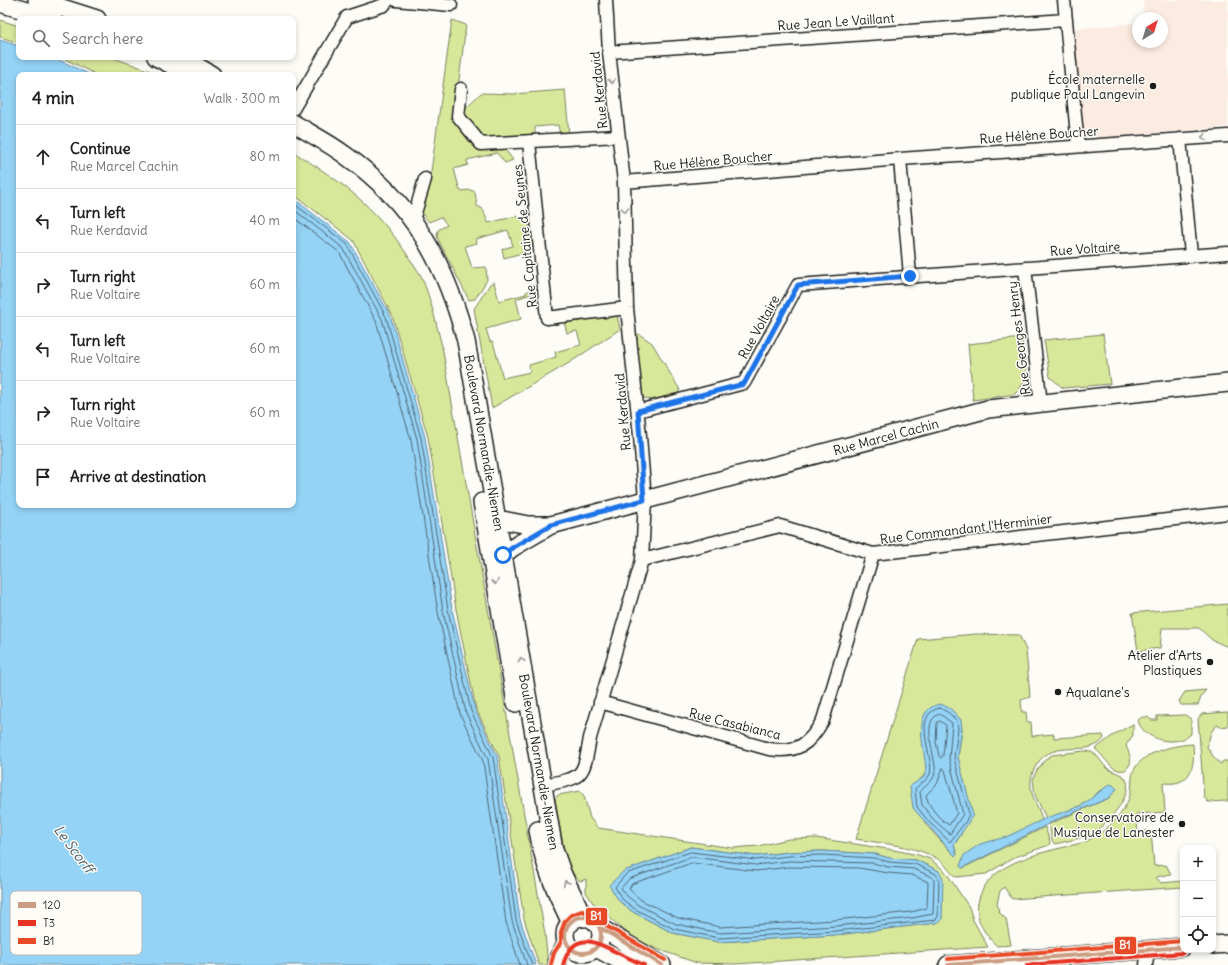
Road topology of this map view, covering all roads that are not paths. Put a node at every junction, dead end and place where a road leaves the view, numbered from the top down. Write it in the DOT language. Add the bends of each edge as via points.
graph roads {
  1 [pos="388,0"];
  2 [pos="396,0"];
  3 [pos="606,0"];
  4 [pos="1064,0"];
  5 [pos="0,3"];
  6 [pos="29,3"];
  7 [pos="451,5"];
  8 [pos="54,9"];
  9 [pos="84,16"];
  10 [pos="1066,20"];
  11 [pos="608,52"];
  12 [pos="162,60"];
  13 [pos="185,60"];
  14 [pos="185,72"];
  15 [pos="207,72"];
  16 [pos="461,89"];
  17 [pos="296,103"];
  18 [pos="296,125"];
  19 [pos="618,136"];
  20 [pos="1228,136"];
  21 [pos="296,138"];
  22 [pos="1180,139"];
  23 [pos="530,142"];
  24 [pos="1078,146"];
  25 [pos="900,159"];
  26 [pos="425,179"];
  27 [pos="624,182"];
  28 [pos="413,220"];
  29 [pos="1228,253"];
  30 [pos="1191,255"];
  31 [pos="1025,268"];
  32 [pos="910,276"];
  33 [pos="627,308"];
  34 [pos="1228,383"];
  35 [pos="1041,404"];
  36 [pos="638,411"];
  37 [pos="644,500"];
  38 [pos="1228,513"];
  39 [pos="497,519"];
  40 [pos="551,525"];
  41 [pos="873,554"];
  42 [pos="503,555"];
  43 [pos="642,560"];
  44 [pos="600,702"];
  45 [pos="542,785"];
  46 [pos="577,920"];
  47 [pos="599,927"];
  48 [pos="1228,944"];
  49 [pos="1216,945"];
  50 [pos="581,948"];
  51 [pos="1180,948"];
  52 [pos="1147,957"];
  53 [pos="979,964"];
  54 [pos="558,965"];
  55 [pos="567,965"];
  56 [pos="628,965"];
  57 [pos="662,965"];
  58 [pos="948,965"];
  1 -- 17 [label="street" via="384,5 347,17"];
  2 -- 7 [label="street"];
  3 -- 11 [label="street, Rue Kerdavid"];
  4 -- 10 [label="street"];
  5 -- 6 [label="street"];
  6 -- 8 [label="street"];
  8 -- 9 [label="street"];
  10 -- 11 [label="street, Rue Jean Le Vaillant"];
  10 -- 24 [label="street"];
  11 -- 19 [label="street, Rue Kerdavid, one-way"];
  12 -- 14 [label="street"];
  13 -- 15 [label="street"];
  16 -- 23 [label="street" via="458,116 481,144"];
  18 -- 28 [label="street, Boulevard Normandie-Niemen" via="341,152 382,185"];
  19 -- 23 [label="street"];
  19 -- 27 [label="street, Rue Kerdavid"];
  20 -- 22 [label="street, Rue Hélène Boucher, one-way"];
  21 -- 46 [label="street, Boulevard Normandie-Niemen, one-way" via="339,164 386,206 403,227 431,271 445,308 456,351 542,853 551,882"];
  22 -- 24 [label="street, Rue Hélène Boucher"];
  22 -- 30 [label="street"];
  23 -- 33 [label="street, Rue Capitaine de Seynes" via="547,318"];
  24 -- 25 [label="street, Rue Hélène Boucher"];
  25 -- 27 [label="street, Rue Hélène Boucher"];
  25 -- 32 [label="street"];
  26 -- 28 [label="street"];
  27 -- 33 [label="street, Rue Kerdavid, one-way"];
  28 -- 39 [label="street, Boulevard Normandie-Niemen" via="437,260 456,304 466,341"];
  29 -- 30 [label="street, Rue Voltaire"];
  30 -- 31 [label="street, Rue Voltaire"];
  31 -- 32 [label="street, Rue Voltaire"];
  31 -- 35 [label="street, Rue Georges Henry"];
  32 -- 36 [label="street, Rue Voltaire" via="798,285 744,384"];
  33 -- 36 [label="street, Rue Kerdavid"];
  34 -- 35 [label="street, Rue Marcel Cachin"];
  35 -- 37 [label="street, Rue Marcel Cachin" via="988,410"];
  36 -- 37 [label="street, Rue Kerdavid"];
  37 -- 40 [label="street, Rue Marcel Cachin"];
  37 -- 43 [label="street, Rue Kerdavid"];
  38 -- 41 [label="street, Rue Commandant l'Herminier"];
  39 -- 40 [label="street, Rue Marcel Cachin" via="528,525"];
  39 -- 42 [label="street, Boulevard Normandie-Niemen"];
  40 -- 42 [label="street, Rue Marcel Cachin"];
  41 -- 43 [label="street, Rue Commandant l'Herminier" via="780,526"];
  41 -- 44 [label="street, Rue Casabianca" via="823,720 805,744 784,751 769,749"];
  45 -- 42 [label="street, Boulevard Normandie-Niemen, one-way"];
  43 -- 44 [label="street, Rue Kerdavid"];
  44 -- 45 [label="street, Rue Kerdavid" via="582,772 572,780"];
  46 -- 45 [label="street, Boulevard Normandie-Niemen, one-way" via="554,850"];
  46 -- 47 [label="street" via="593,920"];
  46 -- 50 [label="street" via="566,930"];
  47 -- 50 [label="street" via="601,938"];
  47 -- 57 [label="street"];
  48 -- 49 [label="street"];
  50 -- 54 [label="street" via="559,956"];
  50 -- 55 [label="street"];
  50 -- 56 [label="street"];
  51 -- 52 [label="street"];
  52 -- 53 [label="street"];
  53 -- 58 [label="street"];
}
